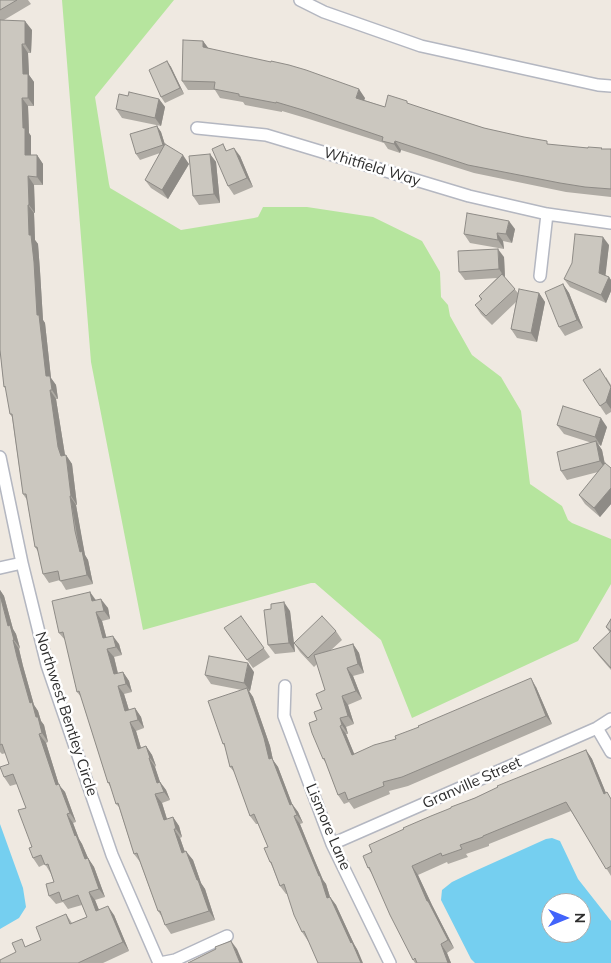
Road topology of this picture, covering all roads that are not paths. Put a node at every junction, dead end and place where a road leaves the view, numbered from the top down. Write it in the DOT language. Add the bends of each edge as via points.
graph roads {
  1 [pos="300,0"];
  2 [pos="611,86"];
  3 [pos="197,128"];
  4 [pos="546,214"];
  5 [pos="611,223"];
  6 [pos="540,276"];
  7 [pos="0,457"];
  8 [pos="22,563"];
  9 [pos="0,568"];
  10 [pos="285,686"];
  11 [pos="611,719"];
  12 [pos="597,728"];
  13 [pos="611,752"];
  14 [pos="332,844"];
  15 [pos="227,936"];
  16 [pos="160,963"];
  17 [pos="390,963"];
  1 -- 2 [label="street" via="324,12 421,46"];
  3 -- 4 [label="street, Whitfield Way" via="266,135 469,196"];
  4 -- 5 [label="street, Whitfield Way"];
  4 -- 6 [label="street"];
  7 -- 8 [label="street, Northwest Bentley Circle"];
  8 -- 9 [label="street"];
  8 -- 16 [label="street, Northwest Bentley Circle" via="47,665 112,855"];
  10 -- 14 [label="street, Lismore Lane" via="284,716"];
  11 -- 12 [label="street, Granville Street"];
  12 -- 13 [label="street"];
  12 -- 14 [label="street, Granville Street"];
  14 -- 17 [label="street, Lismore Lane"];
  15 -- 16 [label="street, Northwest Bentley Circle" via="175,960"];
}
